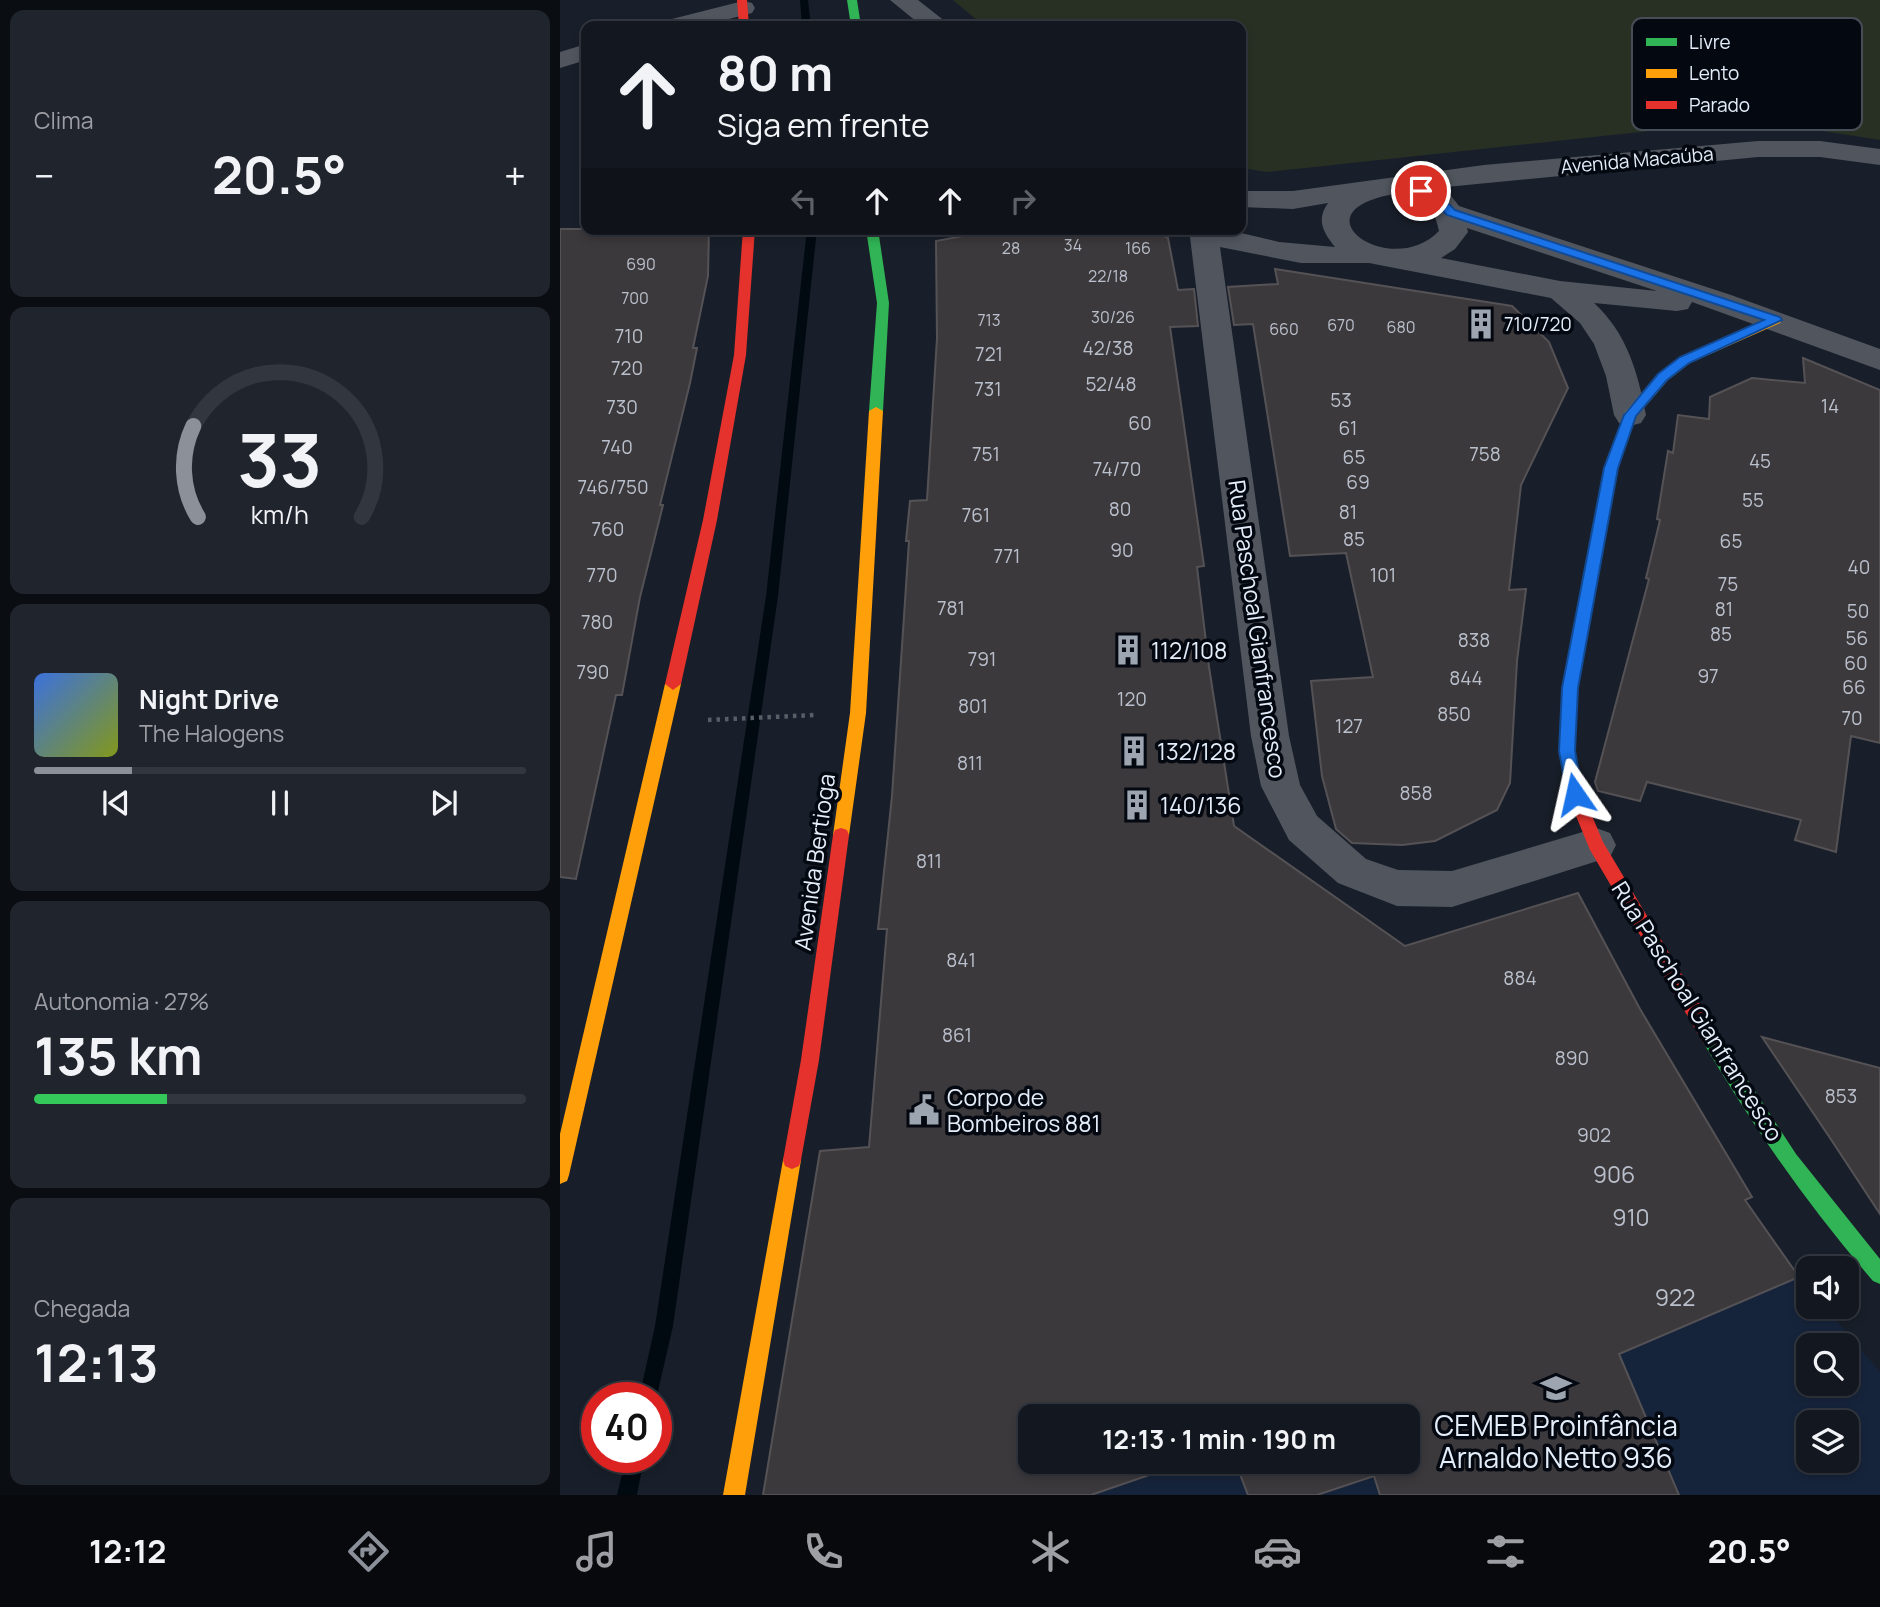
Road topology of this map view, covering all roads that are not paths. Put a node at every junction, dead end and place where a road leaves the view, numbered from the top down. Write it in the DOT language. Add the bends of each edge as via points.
graph roads {
  1 [pos="852,0"];
  2 [pos="902,0"];
  3 [pos="743,11"];
  4 [pos="696,21"];
  5 [pos="855,21"];
  6 [pos="931,21"];
  7 [pos="581,54"];
  8 [pos="560,60"];
  9 [pos="1880,157"];
  10 [pos="1527,170"];
  11 [pos="1394,186"];
  12 [pos="1363,190"];
  13 [pos="1246,199"];
  14 [pos="1450,211"];
  15 [pos="749,235"];
  16 [pos="873,235"];
  17 [pos="1201,235"];
  18 [pos="1216,235"];
  19 [pos="1365,255"];
  20 [pos="1396,259"];
  21 [pos="1560,290"];
  22 [pos="1745,310"];
  23 [pos="1776,320"];
  24 [pos="1880,360"];
  25 [pos="1630,415"];
  26 [pos="1596,845"];
  27 [pos="560,1175"];
  28 [pos="1880,1273"];
  29 [pos="734,1495"];
  1 -- 5 [label="street"];
  2 -- 6 [label="street"];
  3 -- 4 [label="street"];
  7 -- 8 [label="street"];
  9 -- 10 [label="street, Avenida Macaúba" via="1793,147"];
  10 -- 11 [label="street, Avenida Macaúba"];
  10 -- 14 [label="street" via="1497,198"];
  11 -- 12 [label="street"];
  11 -- 14 [label="street" via="1437,198"];
  12 -- 13 [label="street" via="1293,200"];
  12 -- 19 [label="street" via="1336,208 1333,221 1337,234"];
  14 -- 20 [label="street" via="1454,232 1447,243 1416,257"];
  14 -- 22 [label="street"];
  15 -- 27 [label="street" via="740,355 710,520"];
  16 -- 29 [label="street, Avenida Bertioga" via="883,303 882,339 858,713 810,1060"];
  17 -- 26 [label="street, Rua Paschoal Gianfrancesco" via="1270,736 1281,786 1303,828 1352,872 1397,888 1452,889"];
  18 -- 19 [label="street" via="1327,257"];
  19 -- 20 [label="street"];
  20 -- 21 [label="street"];
  21 -- 22 [label="street"];
  21 -- 25 [label="street" via="1590,314 1609,344 1624,372"];
  22 -- 23 [label="street"];
  23 -- 24 [label="street"];
  23 -- 25 [label="street" via="1685,360 1663,377"];
  25 -- 26 [label="street, Rua Paschoal Gianfrancesco" via="1611,468 1570,688 1567,751 1575,794"];
  26 -- 28 [label="street, Rua Paschoal Gianfrancesco" via="1749,1104"];
}
